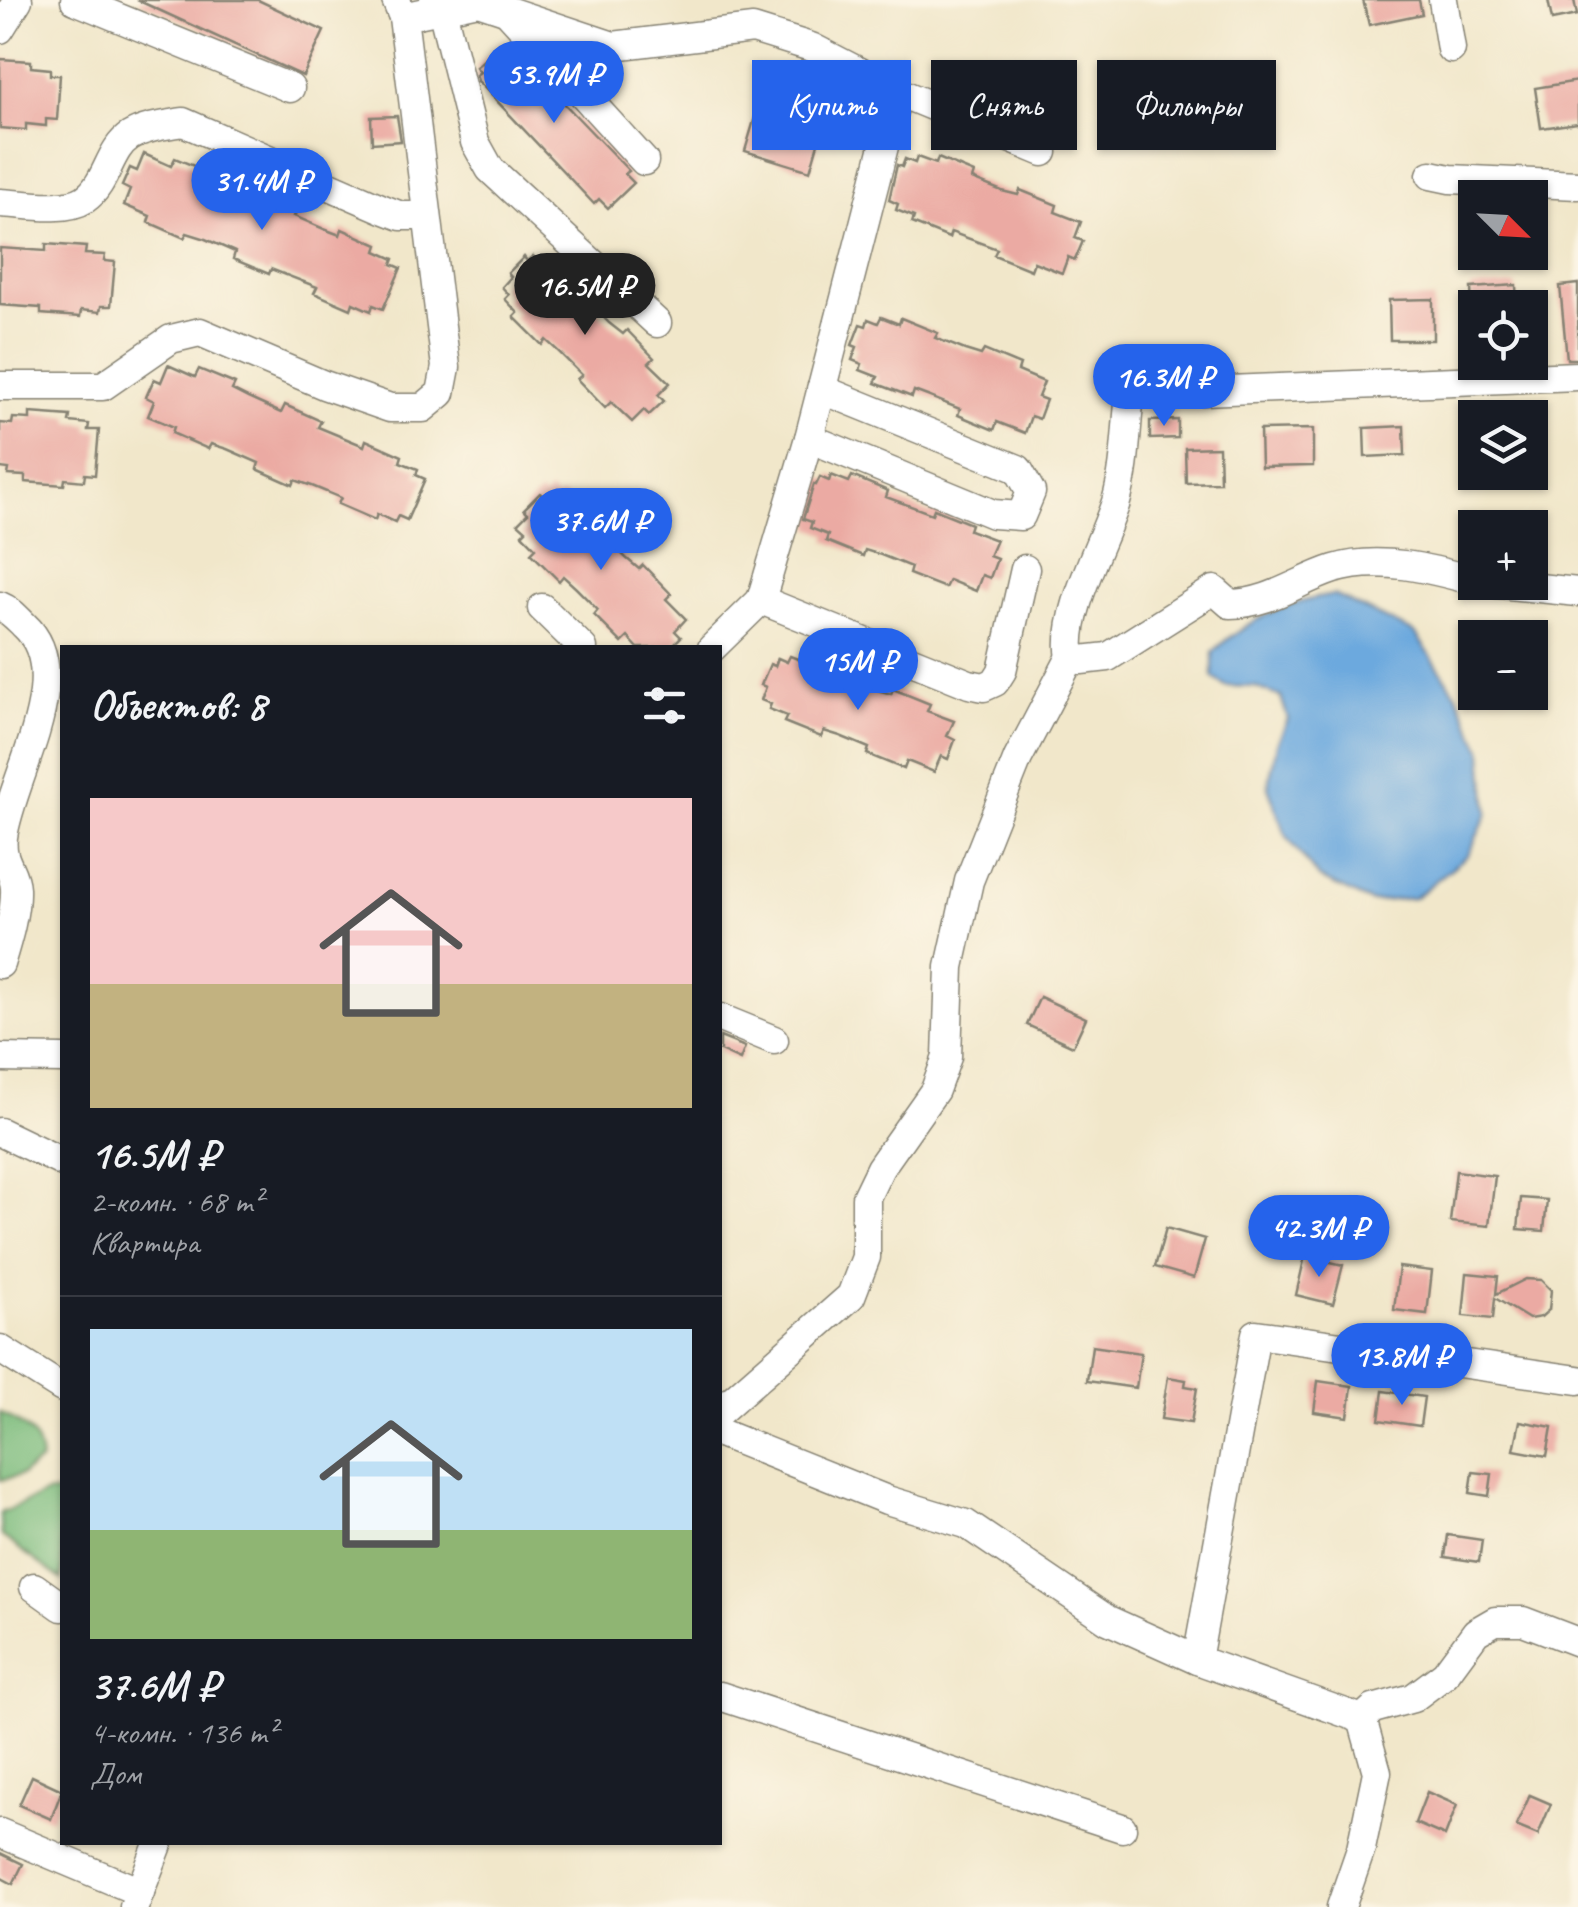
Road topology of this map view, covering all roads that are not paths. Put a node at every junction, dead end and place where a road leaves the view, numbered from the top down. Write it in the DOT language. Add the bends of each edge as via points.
graph roads {
  1 [pos="18,0"];
  2 [pos="75,0"];
  3 [pos="1443,0"];
  4 [pos="438,4"];
  5 [pos="399,8"];
  6 [pos="509,13"];
  7 [pos="0,30"];
  8 [pos="613,46"];
  9 [pos="1451,50"];
  10 [pos="837,60"];
  11 [pos="290,88"];
  12 [pos="911,97"];
  13 [pos="593,104"];
  14 [pos="883,150"];
  15 [pos="1043,152"];
  16 [pos="644,161"];
  17 [pos="1431,176"];
  18 [pos="1578,184"];
  19 [pos="0,203"];
  20 [pos="427,216"];
  21 [pos="658,323"];
  22 [pos="1578,376"];
  23 [pos="0,386"];
  24 [pos="821,389"];
  25 [pos="809,438"];
  26 [pos="1025,569"];
  27 [pos="1458,577"];
  28 [pos="1548,589"];
  29 [pos="1578,592"];
  30 [pos="761,600"];
  31 [pos="0,606"];
  32 [pos="542,608"];
  33 [pos="580,645"];
  34 [pos="715,645"];
  35 [pos="1071,656"];
  36 [pos="0,964"];
  37 [pos="722,1019"];
  38 [pos="774,1040"];
  39 [pos="0,1058"];
  40 [pos="60,1059"];
  41 [pos="0,1132"];
  42 [pos="60,1161"];
  43 [pos="0,1349"];
  44 [pos="1578,1380"];
  45 [pos="60,1387"];
  46 [pos="722,1409"];
  47 [pos="722,1434"];
  48 [pos="34,1587"];
  49 [pos="60,1606"];
  50 [pos="1578,1642"];
  51 [pos="1197,1660"];
  52 [pos="722,1697"];
  53 [pos="1362,1719"];
  54 [pos="1122,1828"];
  55 [pos="0,1833"];
  56 [pos="157,1845"];
  57 [pos="137,1900"];
  58 [pos="1348,1905"];
  1 -- 7 [label="street"];
  2 -- 11 [label="street"];
  3 -- 9 [label="street"];
  4 -- 5 [label="street"];
  4 -- 6 [label="street" via="478,2"];
  4 -- 21 [label="street" via="475,142 490,169"];
  5 -- 20 [label="street"];
  6 -- 8 [label="street"];
  6 -- 13 [label="street"];
  8 -- 10 [label="street" via="753,29"];
  8 -- 13 [label="street"];
  12 -- 15 [label="street"];
  13 -- 16 [label="street"];
  14 -- 24 [label="street"];
  17 -- 18 [label="street"];
  19 -- 20 [label="street" via="83,201 127,137 183,122 384,210"];
  20 -- 23 [label="street" via="446,367 441,393 423,408 390,408 200,332 171,338 103,386"];
  22 -- 35 [label="street" via="1130,394 1117,498 1086,576 1068,644"];
  24 -- 25 [label="street"];
  24 -- 25 [label="street" via="1018,469 1031,492 1021,516 993,514"];
  25 -- 30 [label="street"];
  26 -- 30 [label="street" via="1002,671 984,687"];
  27 -- 35 [label="street" via="1363,564 1336,568 1255,604 1230,604 1214,590 1108,657"];
  28 -- 29 [label="street"];
  30 -- 34 [label="street"];
  31 -- 36 [label="street" via="38,638 46,666 43,700 3,836 2,860 15,886"];
  32 -- 33 [label="street"];
  35 -- 46 [label="street" via="1018,758 969,881 950,967 948,1057 935,1090 866,1197 866,1257 851,1296"];
  37 -- 38 [label="street"];
  39 -- 40 [label="street"];
  41 -- 42 [label="street"];
  43 -- 45 [label="street"];
  44 -- 51 [label="street" via="1256,1334"];
  47 -- 51 [label="street" via="966,1524 1108,1620"];
  48 -- 49 [label="street"];
  50 -- 53 [label="street" via="1523,1621 1495,1621 1476,1632 1445,1674 1412,1698"];
  51 -- 53 [label="street"];
  52 -- 54 [label="street"];
  53 -- 58 [label="street" via="1377,1772"];
  55 -- 57 [label="street"];
  56 -- 57 [label="street"];
}
